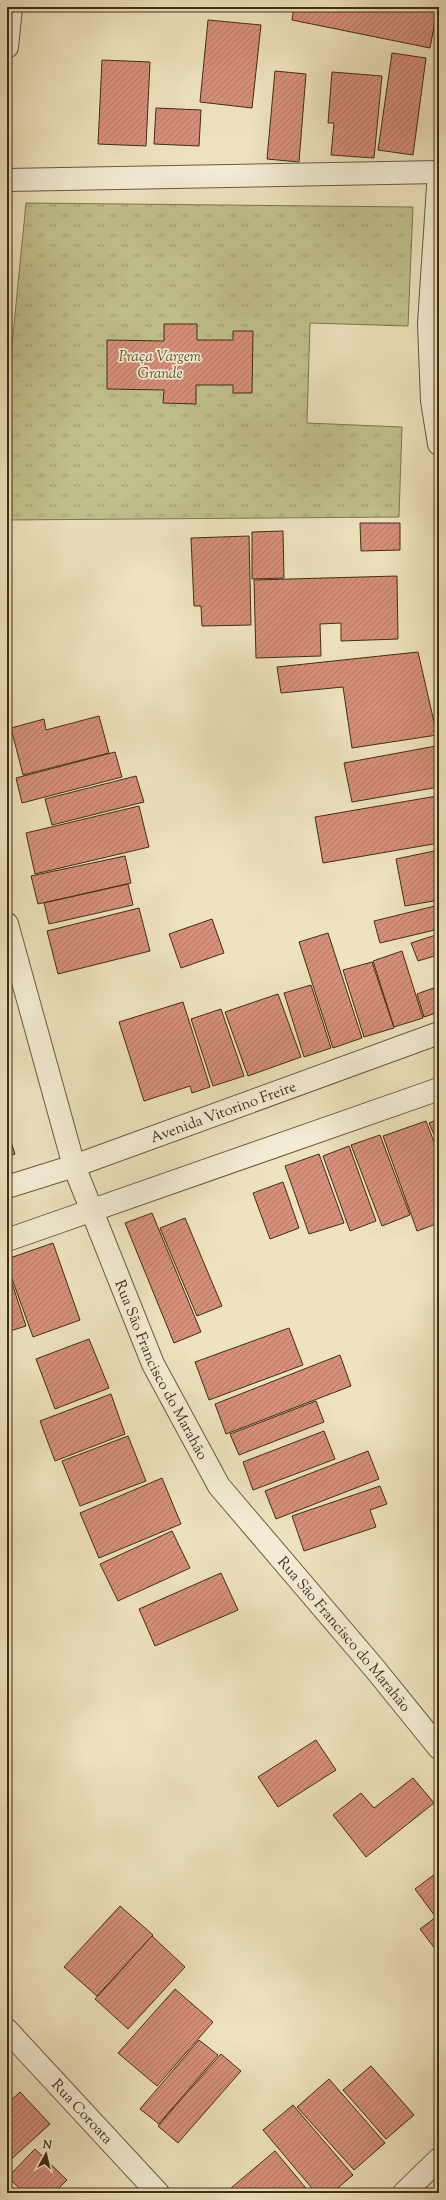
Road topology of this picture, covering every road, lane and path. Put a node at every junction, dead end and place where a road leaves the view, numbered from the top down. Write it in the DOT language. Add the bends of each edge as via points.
graph roads {
  1 [pos="11,7"];
  2 [pos="7,48"];
  3 [pos="439,171"];
  4 [pos="7,180"];
  5 [pos="434,324"];
  6 [pos="436,401"];
  7 [pos="439,444"];
  8 [pos="7,924"];
  9 [pos="439,1033"];
  10 [pos="439,1089"];
  11 [pos="74,1166"];
  12 [pos="7,1187"];
  13 [pos="90,1210"];
  14 [pos="7,1240"];
  15 [pos="439,1748"];
  16 [pos="7,2030"];
  17 [pos="439,2159"];
  18 [pos="158,2193"];
  19 [pos="404,2193"];
  1 -- 2 [label="street"];
  3 -- 4 [label="street"];
  3 -- 5 [label="street"];
  5 -- 6 [label="street" via="430,363"];
  6 -- 7 [label="street"];
  8 -- 11 [label="street, Rua São Francisco do Marahão"];
  9 -- 11 [label="street, Avenida Vitorino Freire"];
  10 -- 13 [label="street"];
  11 -- 12 [label="street, Avenida Vitorino Freire"];
  11 -- 13 [label="street, Rua São Francisco do Marahão"];
  13 -- 14 [label="street"];
  13 -- 15 [label="street, Rua São Francisco do Marahão" via="153,1364 219,1486"];
  16 -- 18 [label="street, Rua Coroata"];
  17 -- 19 [label="street"];
}
